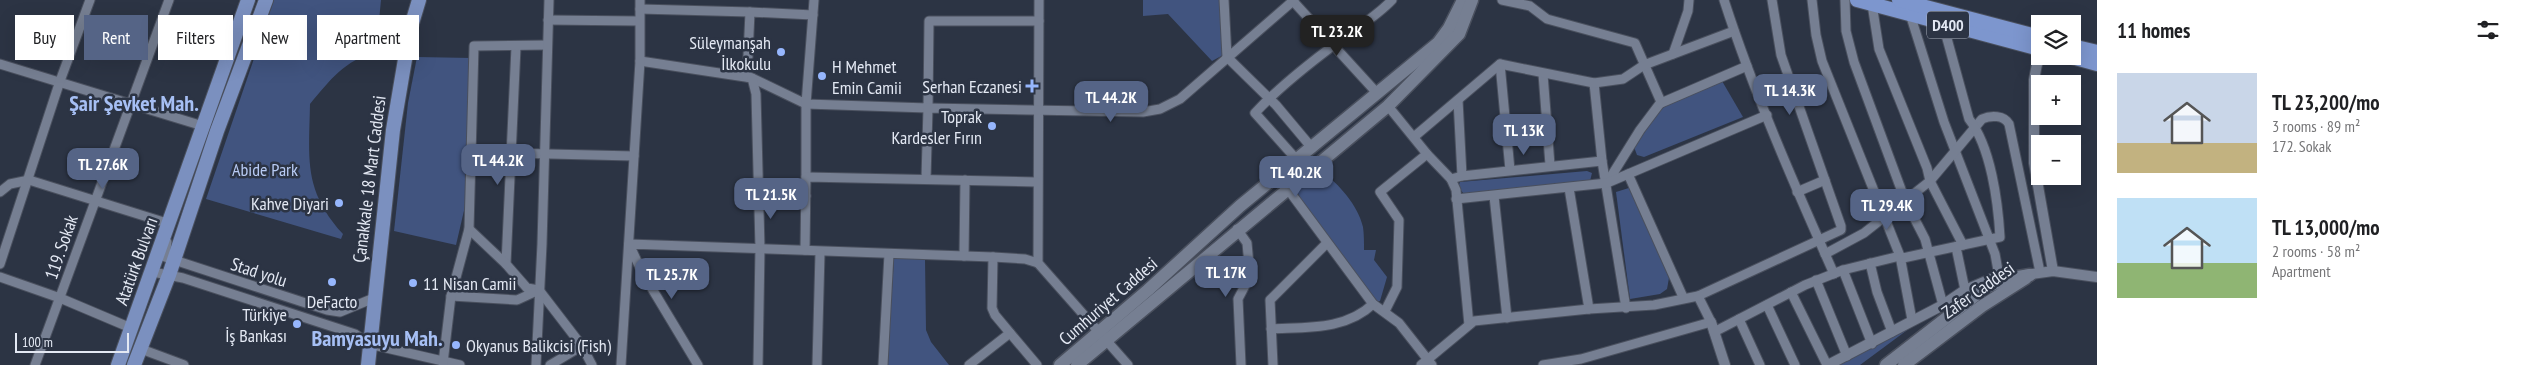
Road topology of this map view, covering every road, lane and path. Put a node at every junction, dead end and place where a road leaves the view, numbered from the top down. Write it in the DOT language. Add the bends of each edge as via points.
graph roads {
  1 [pos="90,0"];
  2 [pos="169,0"];
  3 [pos="248,0"];
  4 [pos="266,0"];
  5 [pos="419,0"];
  6 [pos="549,0"];
  7 [pos="814,0"];
  8 [pos="1039,0"];
  9 [pos="1224,0"];
  10 [pos="1292,0"];
  11 [pos="1392,0"];
  12 [pos="1463,0"];
  13 [pos="1472,0"];
  14 [pos="1502,0"];
  15 [pos="1689,0"];
  16 [pos="1724,0"];
  17 [pos="1772,0"];
  18 [pos="1812,0"];
  19 [pos="1845,0"];
  20 [pos="1857,0"];
  21 [pos="1899,0"];
  22 [pos="640,4"];
  23 [pos="1872,4"];
  24 [pos="1929,4"];
  25 [pos="750,12"];
  26 [pos="1910,14"];
  27 [pos="813,15"];
  28 [pos="548,20"];
  29 [pos="640,21"];
  30 [pos="1039,21"];
  31 [pos="1943,24"];
  32 [pos="1734,31"];
  33 [pos="2031,34"];
  34 [pos="547,45"];
  35 [pos="1333,45"];
  36 [pos="516,47"];
  37 [pos="2031,47"];
  38 [pos="2081,52"];
  39 [pos="1673,54"];
  40 [pos="1227,57"];
  41 [pos="2081,58"];
  42 [pos="640,61"];
  43 [pos="2096,61"];
  44 [pos="0,64"];
  45 [pos="1500,64"];
  46 [pos="1644,65"];
  47 [pos="2037,65"];
  48 [pos="1747,66"];
  49 [pos="1543,74"];
  50 [pos="750,78"];
  51 [pos="60,81"];
  52 [pos="1594,83"];
  53 [pos="1376,92"];
  54 [pos="1268,99"];
  55 [pos="1458,100"];
  56 [pos="1661,103"];
  57 [pos="131,104"];
  58 [pos="806,104"];
  59 [pos="1388,106"];
  60 [pos="928,108"];
  61 [pos="1038,108"];
  62 [pos="1767,115"];
  63 [pos="203,126"];
  64 [pos="1975,127"];
  65 [pos="1415,136"];
  66 [pos="1312,148"];
  67 [pos="1955,150"];
  68 [pos="472,152"];
  69 [pos="511,153"];
  70 [pos="545,153"];
  71 [pos="1427,154"];
  72 [pos="634,156"];
  73 [pos="1297,160"];
  74 [pos="1602,161"];
  75 [pos="1550,166"];
  76 [pos="1510,170"];
  77 [pos="1628,174"];
  78 [pos="1462,176"];
  79 [pos="806,177"];
  80 [pos="926,179"];
  81 [pos="1451,179"];
  82 [pos="29,180"];
  83 [pos="965,180"];
  84 [pos="1825,180"];
  85 [pos="1930,181"];
  86 [pos="1036,182"];
  87 [pos="1607,183"];
  88 [pos="1287,188"];
  89 [pos="1569,188"];
  90 [pos="0,192"];
  91 [pos="1797,192"];
  92 [pos="759,196"];
  93 [pos="806,196"];
  94 [pos="1494,196"];
  95 [pos="1456,199"];
  96 [pos="95,200"];
  97 [pos="1905,200"];
  98 [pos="1884,219"];
  99 [pos="170,224"];
  100 [pos="468,229"];
  101 [pos="1237,229"];
  102 [pos="1990,240"];
  103 [pos="1820,242"];
  104 [pos="1327,243"];
  105 [pos="629,244"];
  106 [pos="1960,246"];
  107 [pos="760,248"];
  108 [pos="805,250"];
  109 [pos="820,253"];
  110 [pos="889,254"];
  111 [pos="1825,254"];
  112 [pos="1930,254"];
  113 [pos="964,256"];
  114 [pos="1900,256"];
  115 [pos="993,257"];
  116 [pos="174,260"];
  117 [pos="1038,263"];
  118 [pos="1870,263"];
  119 [pos="0,264"];
  120 [pos="506,264"];
  121 [pos="1843,270"];
  122 [pos="2054,270"];
  123 [pos="152,272"];
  124 [pos="1834,274"];
  125 [pos="2035,274"];
  126 [pos="169,275"];
  127 [pos="1999,276"];
  128 [pos="0,277"];
  129 [pos="2097,277"];
  130 [pos="1816,280"];
  131 [pos="540,290"];
  132 [pos="1965,290"];
  133 [pos="1791,292"];
  134 [pos="451,296"];
  135 [pos="1698,296"];
  136 [pos="1683,297"];
  137 [pos="60,298"];
  138 [pos="374,298"];
  139 [pos="1373,304"];
  140 [pos="1767,305"];
  141 [pos="1943,306"];
  142 [pos="1626,308"];
  143 [pos="1589,309"];
  144 [pos="1385,311"];
  145 [pos="1507,318"];
  146 [pos="1739,319"];
  147 [pos="1912,320"];
  148 [pos="1470,325"];
  149 [pos="1712,327"];
  150 [pos="131,328"];
  151 [pos="1271,329"];
  152 [pos="1892,332"];
  153 [pos="1010,333"];
  154 [pos="1104,337"];
  155 [pos="369,344"];
  156 [pos="1872,344"];
  157 [pos="582,346"];
  158 [pos="141,349"];
  159 [pos="1847,356"];
  160 [pos="443,363"];
  161 [pos="1427,363"];
  162 [pos="35,365"];
  163 [pos="118,365"];
  164 [pos="134,365"];
  165 [pos="184,365"];
  166 [pos="368,365"];
  167 [pos="460,365"];
  168 [pos="536,365"];
  169 [pos="550,365"];
  170 [pos="592,365"];
  171 [pos="621,365"];
  172 [pos="698,365"];
  173 [pos="758,365"];
  174 [pos="817,365"];
  175 [pos="883,365"];
  176 [pos="969,365"];
  177 [pos="1037,365"];
  178 [pos="1060,365"];
  179 [pos="1077,365"];
  180 [pos="1128,365"];
  181 [pos="1241,365"];
  182 [pos="1273,365"];
  183 [pos="1543,365"];
  184 [pos="1725,365"];
  185 [pos="1760,365"];
  186 [pos="1795,365"];
  187 [pos="1827,365"];
  188 [pos="1886,365"];
  189 [pos="1904,365"];
  1 -- 51 [label="street"];
  2 -- 57 [label="street, 119. Sokak"];
  3 -- 63 [label="main road, Atatürk Bulvarı"];
  4 -- 116 [label="main road" via="217,130"];
  5 -- 138 [label="main road, Çanakkale 18 Mart Caddesi" via="396,105"];
  6 -- 28 [label="street"];
  7 -- 27 [label="street"];
  8 -- 30 [label="street"];
  9 -- 40 [label="street"];
  10 -- 35 [label="street"];
  10 -- 40 [label="street"];
  11 -- 35 [label="street"];
  12 -- 53 [label="main road, Cumhuriyet Caddesi" via="1438,43"];
  13 -- 59 [label="main road, Cumhuriyet Caddesi" via="1460,34"];
  14 -- 46 [label="street" via="1530,6 1547,20 1635,43"];
  15 -- 39 [label="street"];
  16 -- 32 [label="street"];
  17 -- 84 [label="street" via="1781,55"];
  18 -- 98 [label="street" via="1822,61"];
  19 -- 97 [label="street" via="1849,46"];
  20 -- 23 [label="highway, D400"];
  21 -- 24 [label="highway, D400"];
  22 -- 25 [label="street"];
  22 -- 29 [label="street"];
  23 -- 26 [label="highway, D400"];
  23 -- 85 [label="street" via="1879,49"];
  24 -- 33 [label="highway, D400"];
  25 -- 27 [label="street"];
  25 -- 50 [label="street"];
  26 -- 31 [label="highway, D400"];
  26 -- 67 [label="street"];
  27 -- 58 [label="street"];
  28 -- 29 [label="street"];
  28 -- 34 [label="street"];
  29 -- 42 [label="street"];
  30 -- 60 [label="street" via="929,21"];
  30 -- 61 [label="street"];
  31 -- 37 [label="highway, D400"];
  31 -- 64 [label="street" via="1969,120"];
  32 -- 39 [label="street"];
  32 -- 48 [label="street"];
  34 -- 36 [label="street"];
  34 -- 70 [label="street"];
  35 -- 53 [label="street"];
  35 -- 54 [label="street"];
  36 -- 68 [label="street" via="474,46"];
  36 -- 69 [label="street"];
  38 -- 43 [label="highway"];
  39 -- 46 [label="street"];
  40 -- 54 [label="street"];
  40 -- 61 [label="street" via="1180,99 1160,109 1142,112"];
  41 -- 43 [label="highway"];
  42 -- 50 [label="street"];
  42 -- 72 [label="street"];
  44 -- 51 [label="street"];
  45 -- 49 [label="street"];
  45 -- 55 [label="street"];
  45 -- 76 [label="street"];
  46 -- 52 [label="street" via="1624,79"];
  46 -- 56 [label="street"];
  47 -- 122 [label="street" via="2034,164"];
  48 -- 56 [label="street"];
  48 -- 62 [label="street"];
  49 -- 52 [label="street"];
  49 -- 75 [label="street"];
  50 -- 58 [label="street"];
  50 -- 92 [label="street" via="756,94"];
  51 -- 57 [label="street"];
  51 -- 82 [label="street"];
  52 -- 74 [label="street"];
  53 -- 66 [label="main road, Cumhuriyet Caddesi"];
  54 -- 66 [label="street"];
  54 -- 73 [label="street" via="1255,113"];
  55 -- 65 [label="street"];
  55 -- 78 [label="street"];
  56 -- 87 [label="street"];
  57 -- 63 [label="street"];
  57 -- 96 [label="street, 119. Sokak"];
  58 -- 60 [label="street"];
  58 -- 79 [label="street"];
  59 -- 65 [label="street"];
  59 -- 88 [label="main road, Cumhuriyet Caddesi"];
  60 -- 61 [label="street"];
  60 -- 80 [label="street"];
  61 -- 86 [label="street"];
  62 -- 77 [label="street"];
  62 -- 91 [label="street"];
  63 -- 99 [label="main road, Atatürk Bulvarı"];
  64 -- 67 [label="street"];
  64 -- 102 [label="street" via="1996,188 2000,237"];
  64 -- 125 [label="street" via="1982,119 1992,116 2002,117 2009,124"];
  65 -- 71 [label="street"];
  66 -- 73 [label="main road, Cumhuriyet Caddesi"];
  67 -- 85 [label="street"];
  67 -- 102 [label="street"];
  68 -- 69 [label="street"];
  68 -- 100 [label="street"];
  69 -- 70 [label="street"];
  69 -- 120 [label="street"];
  70 -- 72 [label="street"];
  70 -- 131 [label="street"];
  71 -- 81 [label="street"];
  71 -- 144 [label="street" via="1380,192 1399,220 1397,287"];
  72 -- 105 [label="street"];
  73 -- 154 [label="main road, Cumhuriyet Caddesi" via="1240,206"];
  74 -- 75 [label="street"];
  74 -- 87 [label="street"];
  75 -- 76 [label="street"];
  76 -- 78 [label="street"];
  77 -- 87 [label="street"];
  77 -- 136 [label="street"];
  78 -- 81 [label="street"];
  79 -- 80 [label="street"];
  79 -- 93 [label="street"];
  80 -- 83 [label="street"];
  81 -- 95 [label="street"];
  82 -- 90 [label="street" via="10,184"];
  82 -- 96 [label="street"];
  82 -- 119 [label="street"];
  83 -- 86 [label="street"];
  83 -- 113 [label="street"];
  84 -- 91 [label="street"];
  84 -- 103 [label="street" via="1841,226 1840,230"];
  85 -- 97 [label="street"];
  85 -- 106 [label="street"];
  86 -- 117 [label="street"];
  87 -- 89 [label="street"];
  87 -- 142 [label="street"];
  88 -- 101 [label="main road, Cumhuriyet Caddesi"];
  88 -- 104 [label="street"];
  89 -- 94 [label="street"];
  89 -- 143 [label="street"];
  91 -- 103 [label="street"];
  92 -- 93 [label="street"];
  92 -- 107 [label="street"];
  93 -- 108 [label="street"];
  94 -- 95 [label="street"];
  94 -- 145 [label="street"];
  95 -- 148 [label="street"];
  96 -- 99 [label="street"];
  96 -- 137 [label="street, 119. Sokak"];
  97 -- 98 [label="street"];
  97 -- 112 [label="street"];
  98 -- 111 [label="street"];
  98 -- 114 [label="street"];
  99 -- 116 [label="street" via="165,257"];
  99 -- 123 [label="main road, Atatürk Bulvarı"];
  100 -- 120 [label="street"];
  100 -- 134 [label="street"];
  101 -- 154 [label="main road, Cumhuriyet Caddesi"];
  101 -- 181 [label="street" via="1246,243 1250,276 1238,299"];
  102 -- 106 [label="street"];
  102 -- 127 [label="street"];
  103 -- 111 [label="street"];
  103 -- 135 [label="street"];
  104 -- 139 [label="street"];
  104 -- 151 [label="street" via="1270,300"];
  105 -- 107 [label="street"];
  105 -- 171 [label="street"];
  105 -- 172 [label="street" via="642,272"];
  106 -- 112 [label="street"];
  106 -- 132 [label="street"];
  107 -- 108 [label="street"];
  107 -- 173 [label="street"];
  108 -- 109 [label="street"];
  109 -- 110 [label="street"];
  109 -- 174 [label="street"];
  110 -- 113 [label="street"];
  110 -- 175 [label="street"];
  111 -- 124 [label="street"];
  112 -- 114 [label="street"];
  112 -- 141 [label="street"];
  113 -- 115 [label="street"];
  114 -- 118 [label="street"];
  114 -- 147 [label="street"];
  115 -- 117 [label="street"];
  115 -- 153 [label="street" via="992,308"];
  116 -- 126 [label="main road"];
  116 -- 138 [label="street, Stad yolu" via="327,310 340,312"];
  117 -- 154 [label="street"];
  118 -- 121 [label="street"];
  118 -- 152 [label="street"];
  120 -- 131 [label="street" via="528,288"];
  121 -- 124 [label="street"];
  121 -- 156 [label="street"];
  122 -- 125 [label="street"];
  122 -- 129 [label="street"];
  123 -- 126 [label="street"];
  123 -- 150 [label="main road, Atatürk Bulvarı"];
  124 -- 130 [label="street"];
  125 -- 127 [label="street"];
  125 -- 188 [label="main road, Zafer Caddesi" via="2006,279 1985,288"];
  125 -- 189 [label="main road, Zafer Caddesi" via="1982,306"];
  126 -- 155 [label="street" via="355,334"];
  126 -- 158 [label="main road"];
  127 -- 132 [label="street"];
  128 -- 137 [label="street"];
  130 -- 133 [label="street"];
  130 -- 159 [label="street"];
  131 -- 134 [label="street" via="517,300"];
  131 -- 157 [label="street"];
  131 -- 168 [label="street"];
  132 -- 141 [label="street"];
  133 -- 140 [label="street"];
  133 -- 187 [label="street"];
  134 -- 160 [label="street"];
  135 -- 136 [label="street"];
  135 -- 149 [label="street"];
  136 -- 142 [label="street"];
  137 -- 150 [label="street"];
  137 -- 162 [label="street, 119. Sokak"];
  138 -- 155 [label="main road, Çanakkale 18 Mart Caddesi"];
  139 -- 144 [label="street"];
  139 -- 151 [label="street" via="1364,313 1344,323"];
  140 -- 146 [label="street"];
  140 -- 186 [label="street"];
  141 -- 147 [label="street"];
  142 -- 143 [label="street"];
  143 -- 145 [label="street"];
  144 -- 161 [label="street" via="1399,323"];
  145 -- 148 [label="street" via="1474,321"];
  146 -- 149 [label="street"];
  146 -- 185 [label="street"];
  147 -- 152 [label="street"];
  148 -- 161 [label="street"];
  149 -- 183 [label="street"];
  149 -- 184 [label="street"];
  150 -- 163 [label="main road, Atatürk Bulvarı"];
  151 -- 182 [label="street"];
  152 -- 156 [label="street"];
  153 -- 176 [label="street"];
  153 -- 177 [label="street"];
  154 -- 178 [label="main road, Cumhuriyet Caddesi"];
  154 -- 179 [label="main road, Cumhuriyet Caddesi"];
  154 -- 180 [label="street"];
  155 -- 160 [label="street"];
  155 -- 166 [label="main road, Çanakkale 18 Mart Caddesi"];
  156 -- 159 [label="street"];
  157 -- 169 [label="street"];
  157 -- 170 [label="street"];
  158 -- 164 [label="main road"];
  158 -- 165 [label="street"];
  159 -- 187 [label="street"];
  160 -- 167 [label="street"];
}
